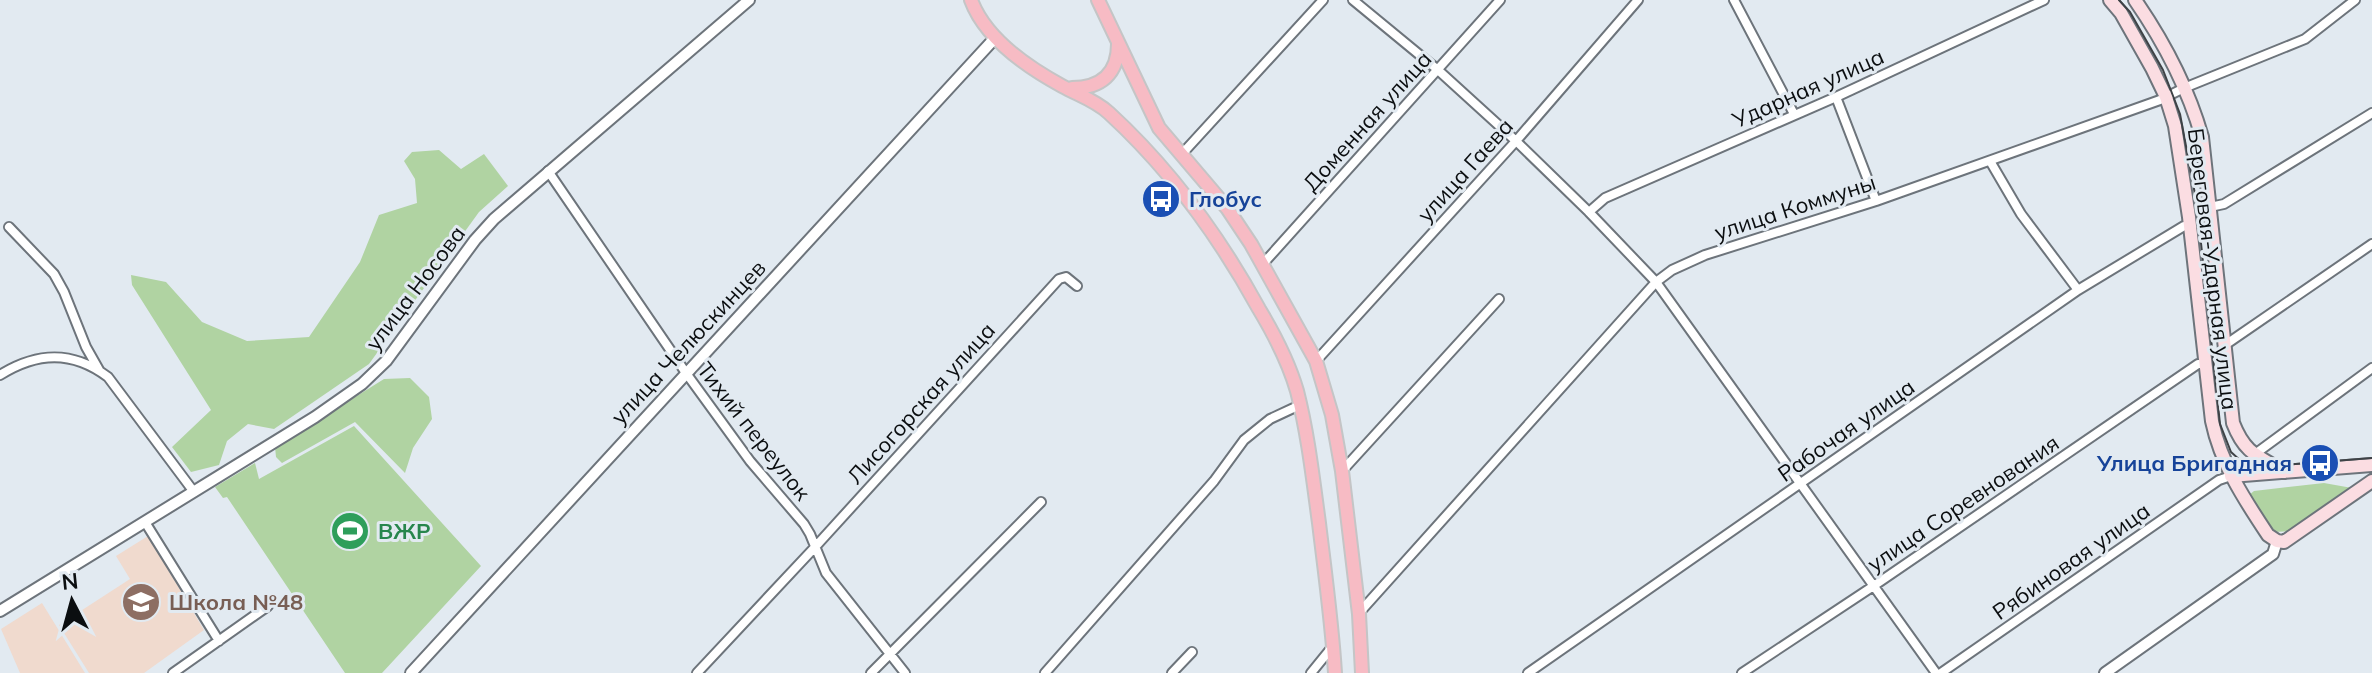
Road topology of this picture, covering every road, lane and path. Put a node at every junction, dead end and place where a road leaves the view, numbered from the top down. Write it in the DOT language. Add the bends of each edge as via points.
graph roads {
  1 [pos="749,0"];
  2 [pos="971,0"];
  3 [pos="1098,0"];
  4 [pos="1323,0"];
  5 [pos="1353,0"];
  6 [pos="1500,0"];
  7 [pos="1638,0"];
  8 [pos="1734,0"];
  9 [pos="2044,0"];
  10 [pos="2110,0"];
  11 [pos="2135,0"];
  12 [pos="2355,0"];
  13 [pos="995,38"];
  14 [pos="1118,43"];
  15 [pos="1438,70"];
  16 [pos="1065,88"];
  17 [pos="2184,88"];
  18 [pos="1836,97"];
  19 [pos="2166,97"];
  20 [pos="2372,113"];
  21 [pos="1794,114"];
  22 [pos="1516,141"];
  23 [pos="1181,155"];
  24 [pos="1990,161"];
  25 [pos="548,171"];
  26 [pos="1876,201"];
  27 [pos="2210,207"];
  28 [pos="1589,212"];
  29 [pos="2191,226"];
  30 [pos="9,227"];
  31 [pos="2372,244"];
  32 [pos="1262,265"];
  33 [pos="1656,282"];
  34 [pos="1077,286"];
  35 [pos="2078,290"];
  36 [pos="1499,299"];
  37 [pos="2225,345"];
  38 [pos="1316,361"];
  39 [pos="2204,364"];
  40 [pos="2372,368"];
  41 [pos="99,370"];
  42 [pos="686,373"];
  43 [pos="0,375"];
  44 [pos="1300,405"];
  45 [pos="2255,454"];
  46 [pos="2372,465"];
  47 [pos="1342,471"];
  48 [pos="2285,472"];
  49 [pos="2226,478"];
  50 [pos="2372,481"];
  51 [pos="1799,484"];
  52 [pos="194,492"];
  53 [pos="1041,502"];
  54 [pos="145,522"];
  55 [pos="2277,541"];
  56 [pos="816,546"];
  57 [pos="1875,585"];
  58 [pos="268,606"];
  59 [pos="0,611"];
  60 [pos="1359,614"];
  61 [pos="1360,630"];
  62 [pos="1333,640"];
  63 [pos="219,641"];
  64 [pos="1192,652"];
  65 [pos="889,654"];
  66 [pos="173,673"];
  67 [pos="411,673"];
  68 [pos="697,673"];
  69 [pos="871,673"];
  70 [pos="905,673"];
  71 [pos="1045,673"];
  72 [pos="1172,673"];
  73 [pos="1311,673"];
  74 [pos="1335,673"];
  75 [pos="1362,673"];
  76 [pos="1528,673"];
  77 [pos="1742,673"];
  78 [pos="1938,673"];
  79 [pos="2105,673"];
  1 -- 25 [label="street, улица Носова"];
  2 -- 13 [label="main road"];
  3 -- 14 [label="main road"];
  4 -- 23 [label="street"];
  5 -- 15 [label="street"];
  6 -- 15 [label="street, Доменная улица"];
  7 -- 22 [label="street, улица Гаева"];
  8 -- 21 [label="street"];
  9 -- 18 [label="street, Ударная улица"];
  10 -- 19 [label="main road, Береговая-Ударная улица"];
  11 -- 17 [label="main road, Береговая-Ударная улица"];
  12 -- 17 [label="street, улица Коммуны" via="2305,39"];
  13 -- 16 [label="main road"];
  13 -- 42 [label="street, улица Челюскинцев"];
  14 -- 16 [label="main road" via="1118,57 1097,85"];
  14 -- 23 [label="main road" via="1159,128"];
  15 -- 22 [label="street"];
  15 -- 32 [label="street, Доменная улица"];
  16 -- 44 [label="main road" via="1098,103 1118,121 1205,220 1269,326"];
  17 -- 19 [label="street, улица Коммуны"];
  17 -- 27 [label="main road, Береговая-Ударная улица" via="2202,137"];
  18 -- 21 [label="street, Ударная улица"];
  18 -- 26 [label="street"];
  19 -- 24 [label="street, улица Коммуны"];
  19 -- 29 [label="main road, Береговая-Ударная улица" via="2182,158"];
  20 -- 27 [label="street" via="2227,202"];
  21 -- 28 [label="street, Ударная улица" via="1605,198"];
  22 -- 28 [label="street"];
  22 -- 38 [label="street, улица Гаева"];
  23 -- 32 [label="main road" via="1227,208"];
  24 -- 26 [label="street, улица Коммуны"];
  24 -- 35 [label="street" via="2021,214"];
  25 -- 42 [label="street, Тихий переулок"];
  25 -- 52 [label="street, улица Носова" via="475,240 376,372"];
  26 -- 33 [label="street, улица Коммуны" via="1705,255"];
  27 -- 37 [label="main road, Береговая-Ударная улица"];
  28 -- 33 [label="street"];
  29 -- 35 [label="street, Рабочая улица"];
  29 -- 39 [label="main road, Береговая-Ударная улица"];
  30 -- 41 [label="street" via="54,274"];
  31 -- 37 [label="street"];
  32 -- 38 [label="main road"];
  33 -- 51 [label="street"];
  33 -- 60 [label="street, улица Коммуны"];
  34 -- 56 [label="street, Лисогорская улица" via="1061,277"];
  35 -- 51 [label="street, Рабочая улица"];
  36 -- 47 [label="street"];
  37 -- 45 [label="main road, Береговая-Ударная улица" via="2233,423 2241,442"];
  38 -- 47 [label="main road"];
  39 -- 49 [label="main road, Береговая-Ударная улица"];
  39 -- 57 [label="street, улица Соревнования"];
  40 -- 45 [label="street"];
  41 -- 43 [label="street" via="50,357 17,364"];
  41 -- 52 [label="street"];
  42 -- 56 [label="street, Тихий переулок"];
  42 -- 67 [label="street, улица Челюскинцев"];
  44 -- 62 [label="main road"];
  44 -- 71 [label="street" via="1270,419 1244,440"];
  45 -- 48 [label="main road, Береговая-Ударная улица"];
  46 -- 48 [label="main road"];
  47 -- 60 [label="main road"];
  48 -- 49 [label="main road"];
  49 -- 55 [label="main road, Береговая-Ударная улица"];
  49 -- 78 [label="street, Рябиновая улица"];
  50 -- 55 [label="main road" via="2292,538"];
  51 -- 57 [label="street"];
  51 -- 76 [label="street, Рабочая улица"];
  52 -- 54 [label="street, улица Носова"];
  53 -- 65 [label="street"];
  54 -- 59 [label="street, улица Носова"];
  54 -- 63 [label="street"];
  55 -- 79 [label="street" via="2273,554"];
  56 -- 65 [label="street, Тихий переулок" via="826,573"];
  56 -- 68 [label="street, Лисогорская улица"];
  57 -- 77 [label="street, улица Соревнования"];
  57 -- 78 [label="street"];
  58 -- 63 [label="street"];
  60 -- 61 [label="main road"];
  61 -- 62 [label="main road"];
  61 -- 75 [label="main road"];
  62 -- 73 [label="street"];
  62 -- 74 [label="main road"];
  63 -- 66 [label="street"];
  64 -- 72 [label="street"];
  65 -- 69 [label="street"];
  65 -- 70 [label="street, Тихий переулок"];
}
